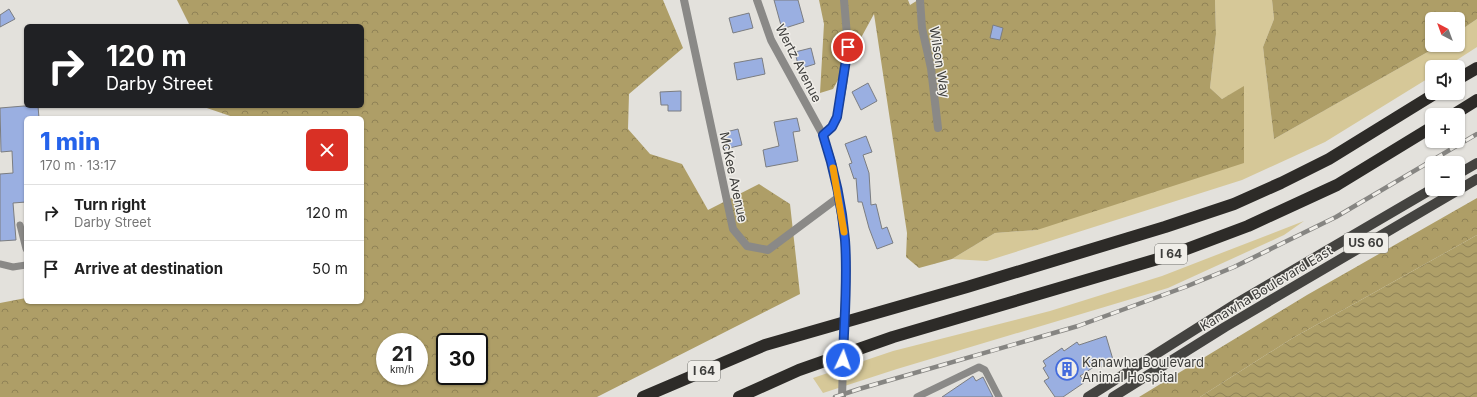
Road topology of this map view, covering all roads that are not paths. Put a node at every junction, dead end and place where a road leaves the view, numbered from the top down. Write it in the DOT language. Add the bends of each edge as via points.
graph roads {
  1 [pos="684,0"];
  2 [pos="757,0"];
  3 [pos="844,0"];
  4 [pos="920,0"];
  5 [pos="1477,68"];
  6 [pos="1465,75"];
  7 [pos="1425,100"];
  8 [pos="1477,100"];
  9 [pos="1464,108"];
  10 [pos="938,128"];
  11 [pos="1425,132"];
  12 [pos="823,135"];
  13 [pos="1477,163"];
  14 [pos="1465,170"];
  15 [pos="1477,179"];
  16 [pos="1425,193"];
  17 [pos="839,197"];
  18 [pos="20,225"];
  19 [pos="24,241"];
  20 [pos="0,264"];
  21 [pos="24,265"];
  22 [pos="643,397"];
  23 [pos="739,397"];
  24 [pos="842,397"];
  25 [pos="917,397"];
  26 [pos="999,397"];
  27 [pos="1088,397"];
  28 [pos="1113,397"];
  1 -- 17 [label="street, McKee Avenue" via="732,229 747,246 768,250"];
  2 -- 12 [label="street, Wertz Avenue" via="777,52"];
  3 -- 12 [label="street" via="848,47 843,85 837,117 832,127"];
  4 -- 10 [label="street, Wilson Way"];
  5 -- 6 [label="highway"];
  7 -- 22 [label="highway, I 64" via="1329,159 1234,204 966,287 765,345"];
  8 -- 9 [label="highway"];
  11 -- 23 [label="highway, I 64" via="1337,184 1248,226 1168,256 893,337 798,370"];
  12 -- 17 [label="street, Wertz Avenue"];
  13 -- 14 [label="main road"];
  15 -- 28 [label="main road, Kanawha Boulevard East / US 60" via="1231,323"];
  16 -- 27 [label="main road, Kanawha Boulevard East / US 60" via="1237,303"];
  17 -- 24 [label="street, Wertz Avenue" via="845,240"];
  18 -- 19 [label="lane"];
  20 -- 21 [label="lane" via="13,267"];
  25 -- 26 [label="lane" via="979,367 985,370"];
}
